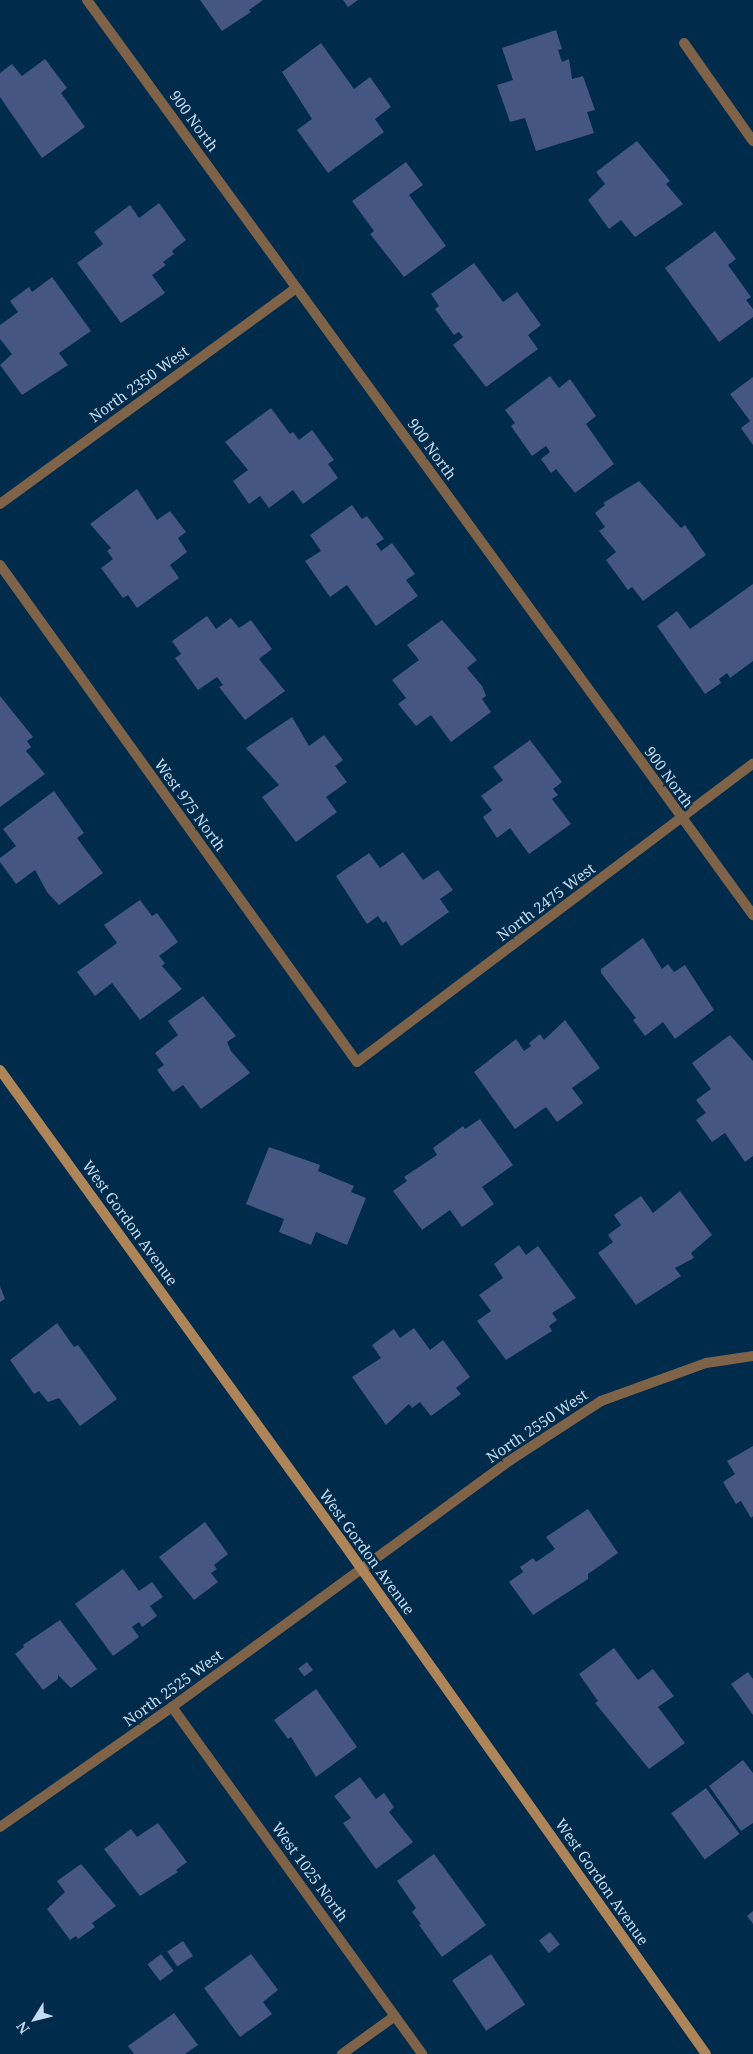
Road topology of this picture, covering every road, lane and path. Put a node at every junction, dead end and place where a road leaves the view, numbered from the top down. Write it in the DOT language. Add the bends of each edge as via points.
graph roads {
  1 [pos="87,0"];
  2 [pos="684,44"];
  3 [pos="753,141"];
  4 [pos="296,288"];
  5 [pos="0,504"];
  6 [pos="0,565"];
  7 [pos="753,764"];
  8 [pos="681,820"];
  9 [pos="753,915"];
  10 [pos="356,1062"];
  11 [pos="0,1070"];
  12 [pos="753,1356"];
  13 [pos="361,1570"];
  14 [pos="172,1707"];
  15 [pos="0,1827"];
  16 [pos="395,2016"];
  17 [pos="342,2054"];
  18 [pos="422,2054"];
  19 [pos="706,2054"];
  1 -- 4 [label="street, 900 North"];
  2 -- 3 [label="street"];
  4 -- 5 [label="street, North 2350 West"];
  4 -- 8 [label="street, 900 North"];
  6 -- 10 [label="street, West 975 North"];
  7 -- 8 [label="street, North 2475 West"];
  8 -- 9 [label="street, 900 North"];
  8 -- 10 [label="street, North 2475 West"];
  11 -- 13 [label="main road, West Gordon Avenue"];
  12 -- 13 [label="street, North 2550 West" via="706,1363 601,1401 506,1463"];
  13 -- 14 [label="street, North 2525 West"];
  13 -- 19 [label="main road, West Gordon Avenue"];
  14 -- 15 [label="street, North 2525 West"];
  14 -- 16 [label="street, West 1025 North"];
  16 -- 17 [label="street"];
  16 -- 18 [label="street, West 1025 North"];
}
